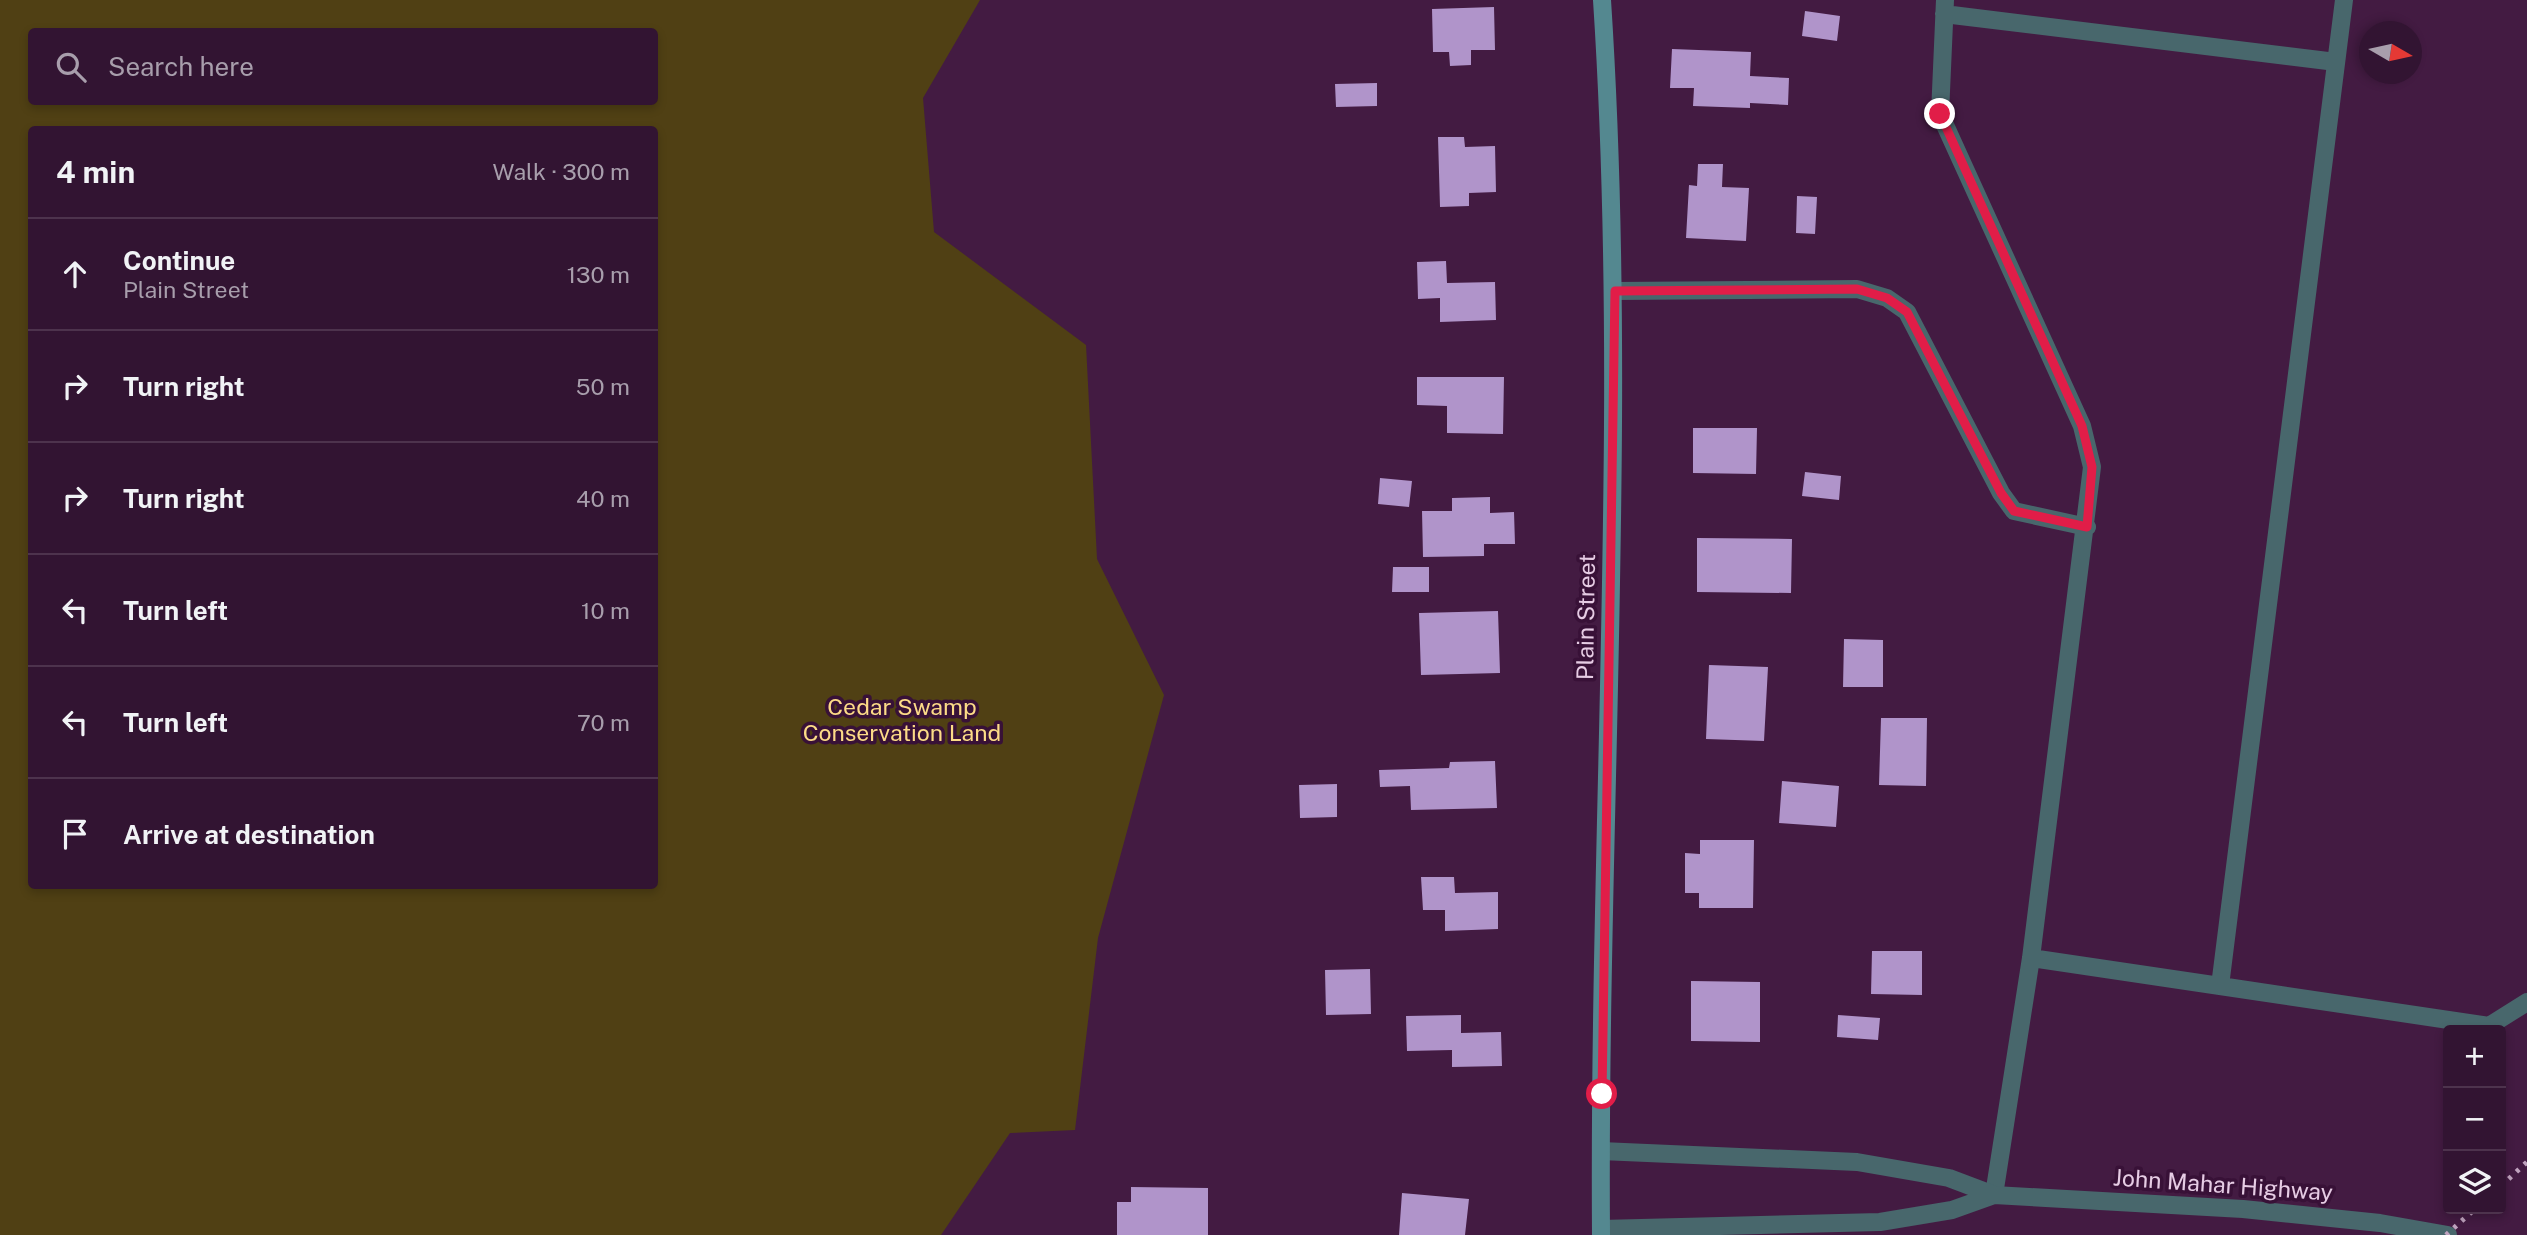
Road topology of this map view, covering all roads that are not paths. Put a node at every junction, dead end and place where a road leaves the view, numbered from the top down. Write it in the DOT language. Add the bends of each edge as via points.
graph roads {
  1 [pos="1602,0"];
  2 [pos="2344,0"];
  3 [pos="1944,7"];
  4 [pos="2336,62"];
  5 [pos="1615,291"];
  6 [pos="2087,527"];
  7 [pos="2031,958"];
  8 [pos="2220,986"];
  9 [pos="2527,1002"];
  10 [pos="1601,1151"];
  11 [pos="1994,1195"];
  12 [pos="1601,1232"];
  13 [pos="2448,1235"];
  1 -- 5 [label="main road, Plain Street"];
  2 -- 4 [label="street"];
  3 -- 4 [label="street"];
  3 -- 6 [label="street" via="1940,114 2082,426 2092,467"];
  4 -- 8 [label="street"];
  5 -- 6 [label="street" via="1857,289 1887,298 1907,312 2014,511"];
  5 -- 10 [label="main road, Plain Street"];
  6 -- 7 [label="street"];
  7 -- 8 [label="street"];
  7 -- 11 [label="street"];
  8 -- 9 [label="street" via="2489,1026"];
  10 -- 11 [label="street, John Mahar Highway" via="1857,1162 1949,1178"];
  10 -- 12 [label="main road, Plain Street"];
  11 -- 12 [label="street, John Mahar Highway" via="1952,1210 1880,1223"];
  11 -- 13 [label="street, John Mahar Highway" via="2243,1209"];
}
